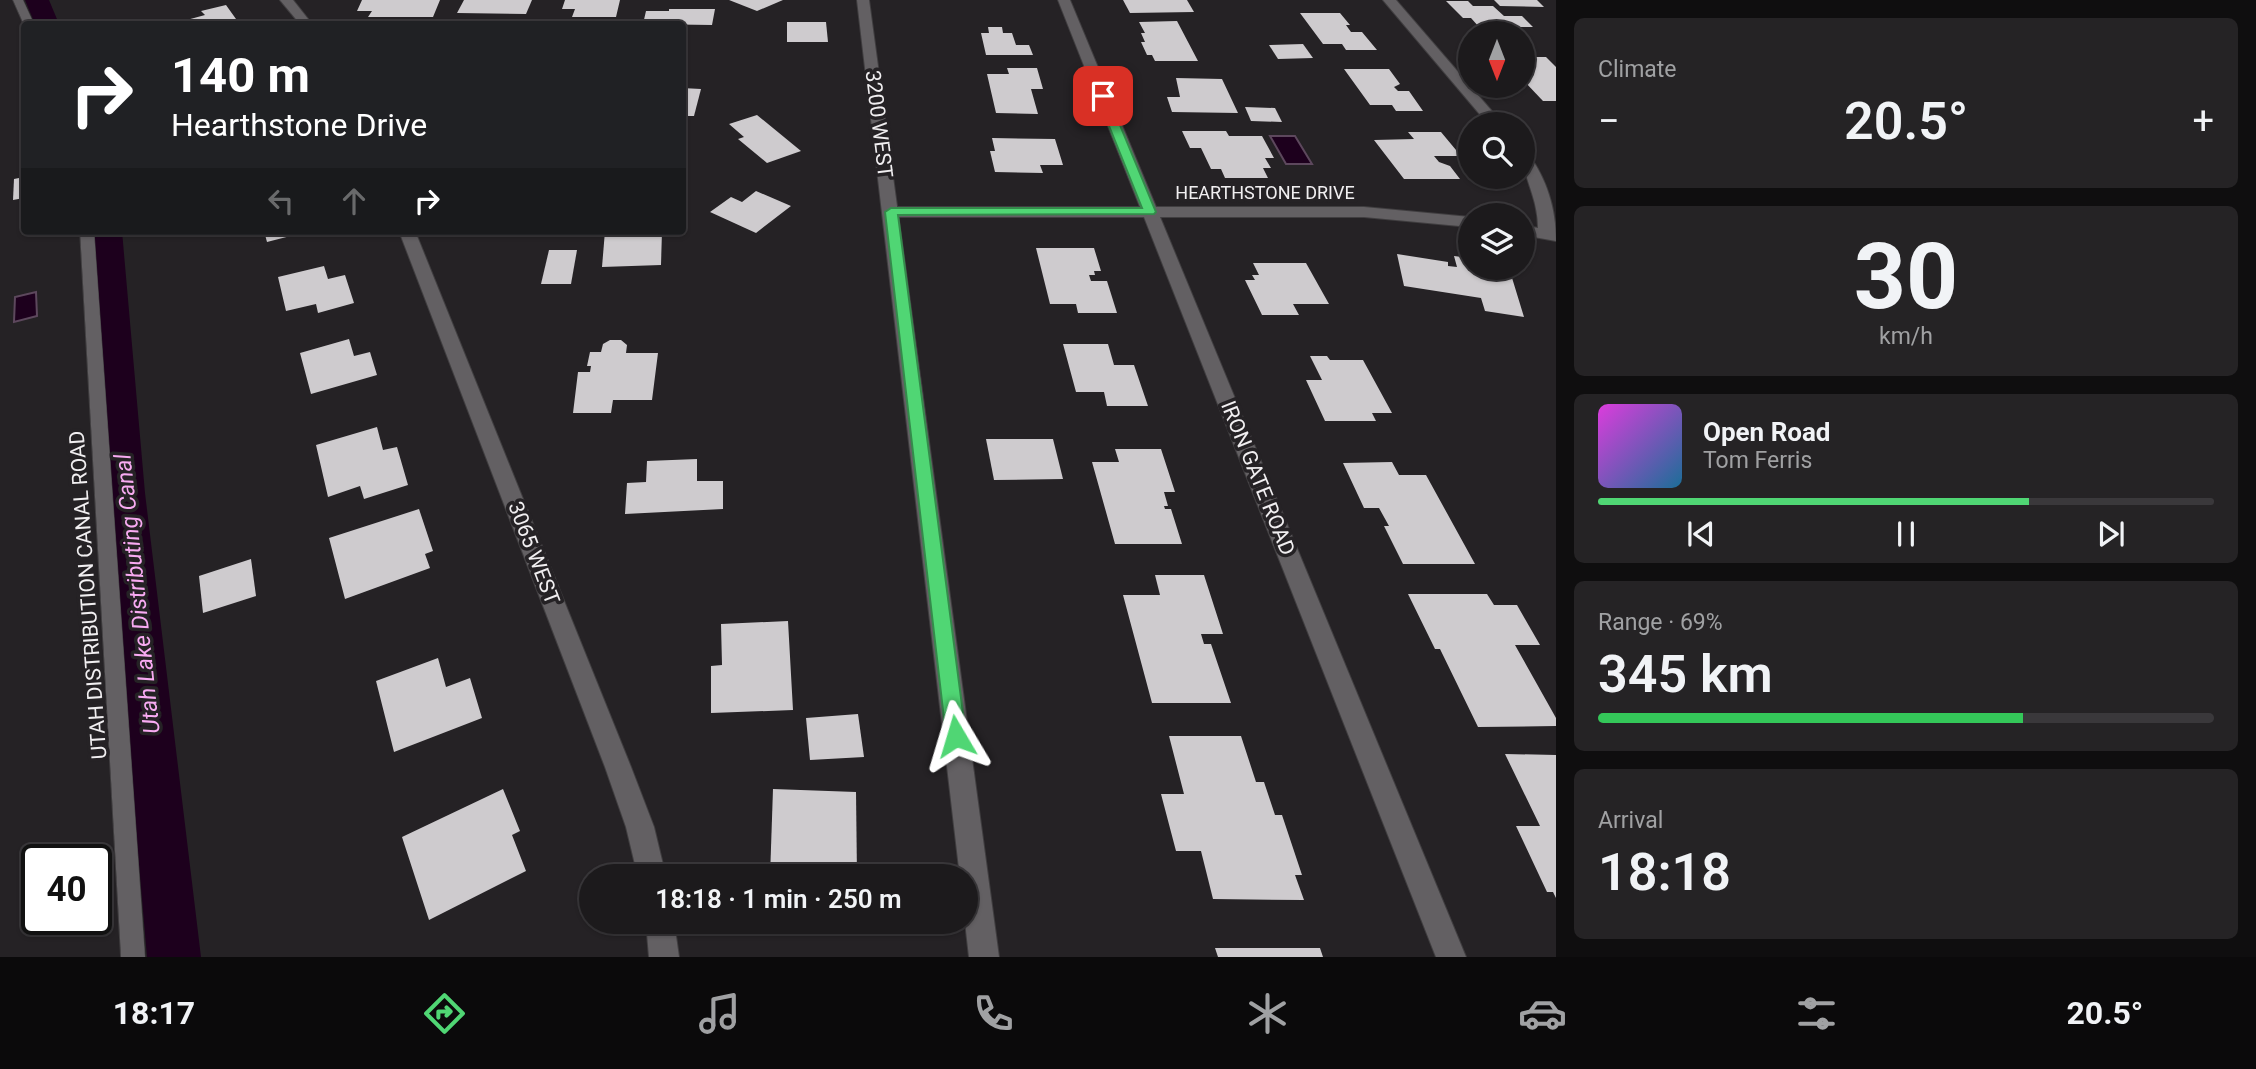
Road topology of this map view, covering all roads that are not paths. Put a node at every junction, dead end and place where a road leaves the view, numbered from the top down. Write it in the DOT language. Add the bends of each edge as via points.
graph roads {
  1 [pos="18,0"];
  2 [pos="286,0"];
  3 [pos="863,0"];
  4 [pos="1064,0"];
  5 [pos="1389,0"];
  6 [pos="28,21"];
  7 [pos="304,21"];
  8 [pos="1486,112"];
  9 [pos="1535,174"];
  10 [pos="891,212"];
  11 [pos="1150,212"];
  12 [pos="1458,221"];
  13 [pos="87,235"];
  14 [pos="409,235"];
  15 [pos="1551,235"];
  16 [pos="649,864"];
  17 [pos="661,934"];
  18 [pos="133,957"];
  19 [pos="664,957"];
  20 [pos="984,957"];
  21 [pos="1451,957"];
  1 -- 6 [label="lane"];
  2 -- 7 [label="street"];
  3 -- 10 [label="street, 3200 WEST"];
  4 -- 11 [label="street, IRON GATE ROAD"];
  5 -- 8 [label="street"];
  9 -- 15 [label="street" via="1546,199"];
  10 -- 11 [label="street, HEARTHSTONE DRIVE"];
  10 -- 20 [label="street, 3200 WEST"];
  11 -- 12 [label="street, HEARTHSTONE DRIVE" via="1364,212"];
  11 -- 21 [label="street, IRON GATE ROAD"];
  13 -- 18 [label="lane, UTAH DISTRIBUTION CANAL ROAD"];
  14 -- 16 [label="street, 3065 WEST" via="618,767"];
  17 -- 19 [label="street"];
}
